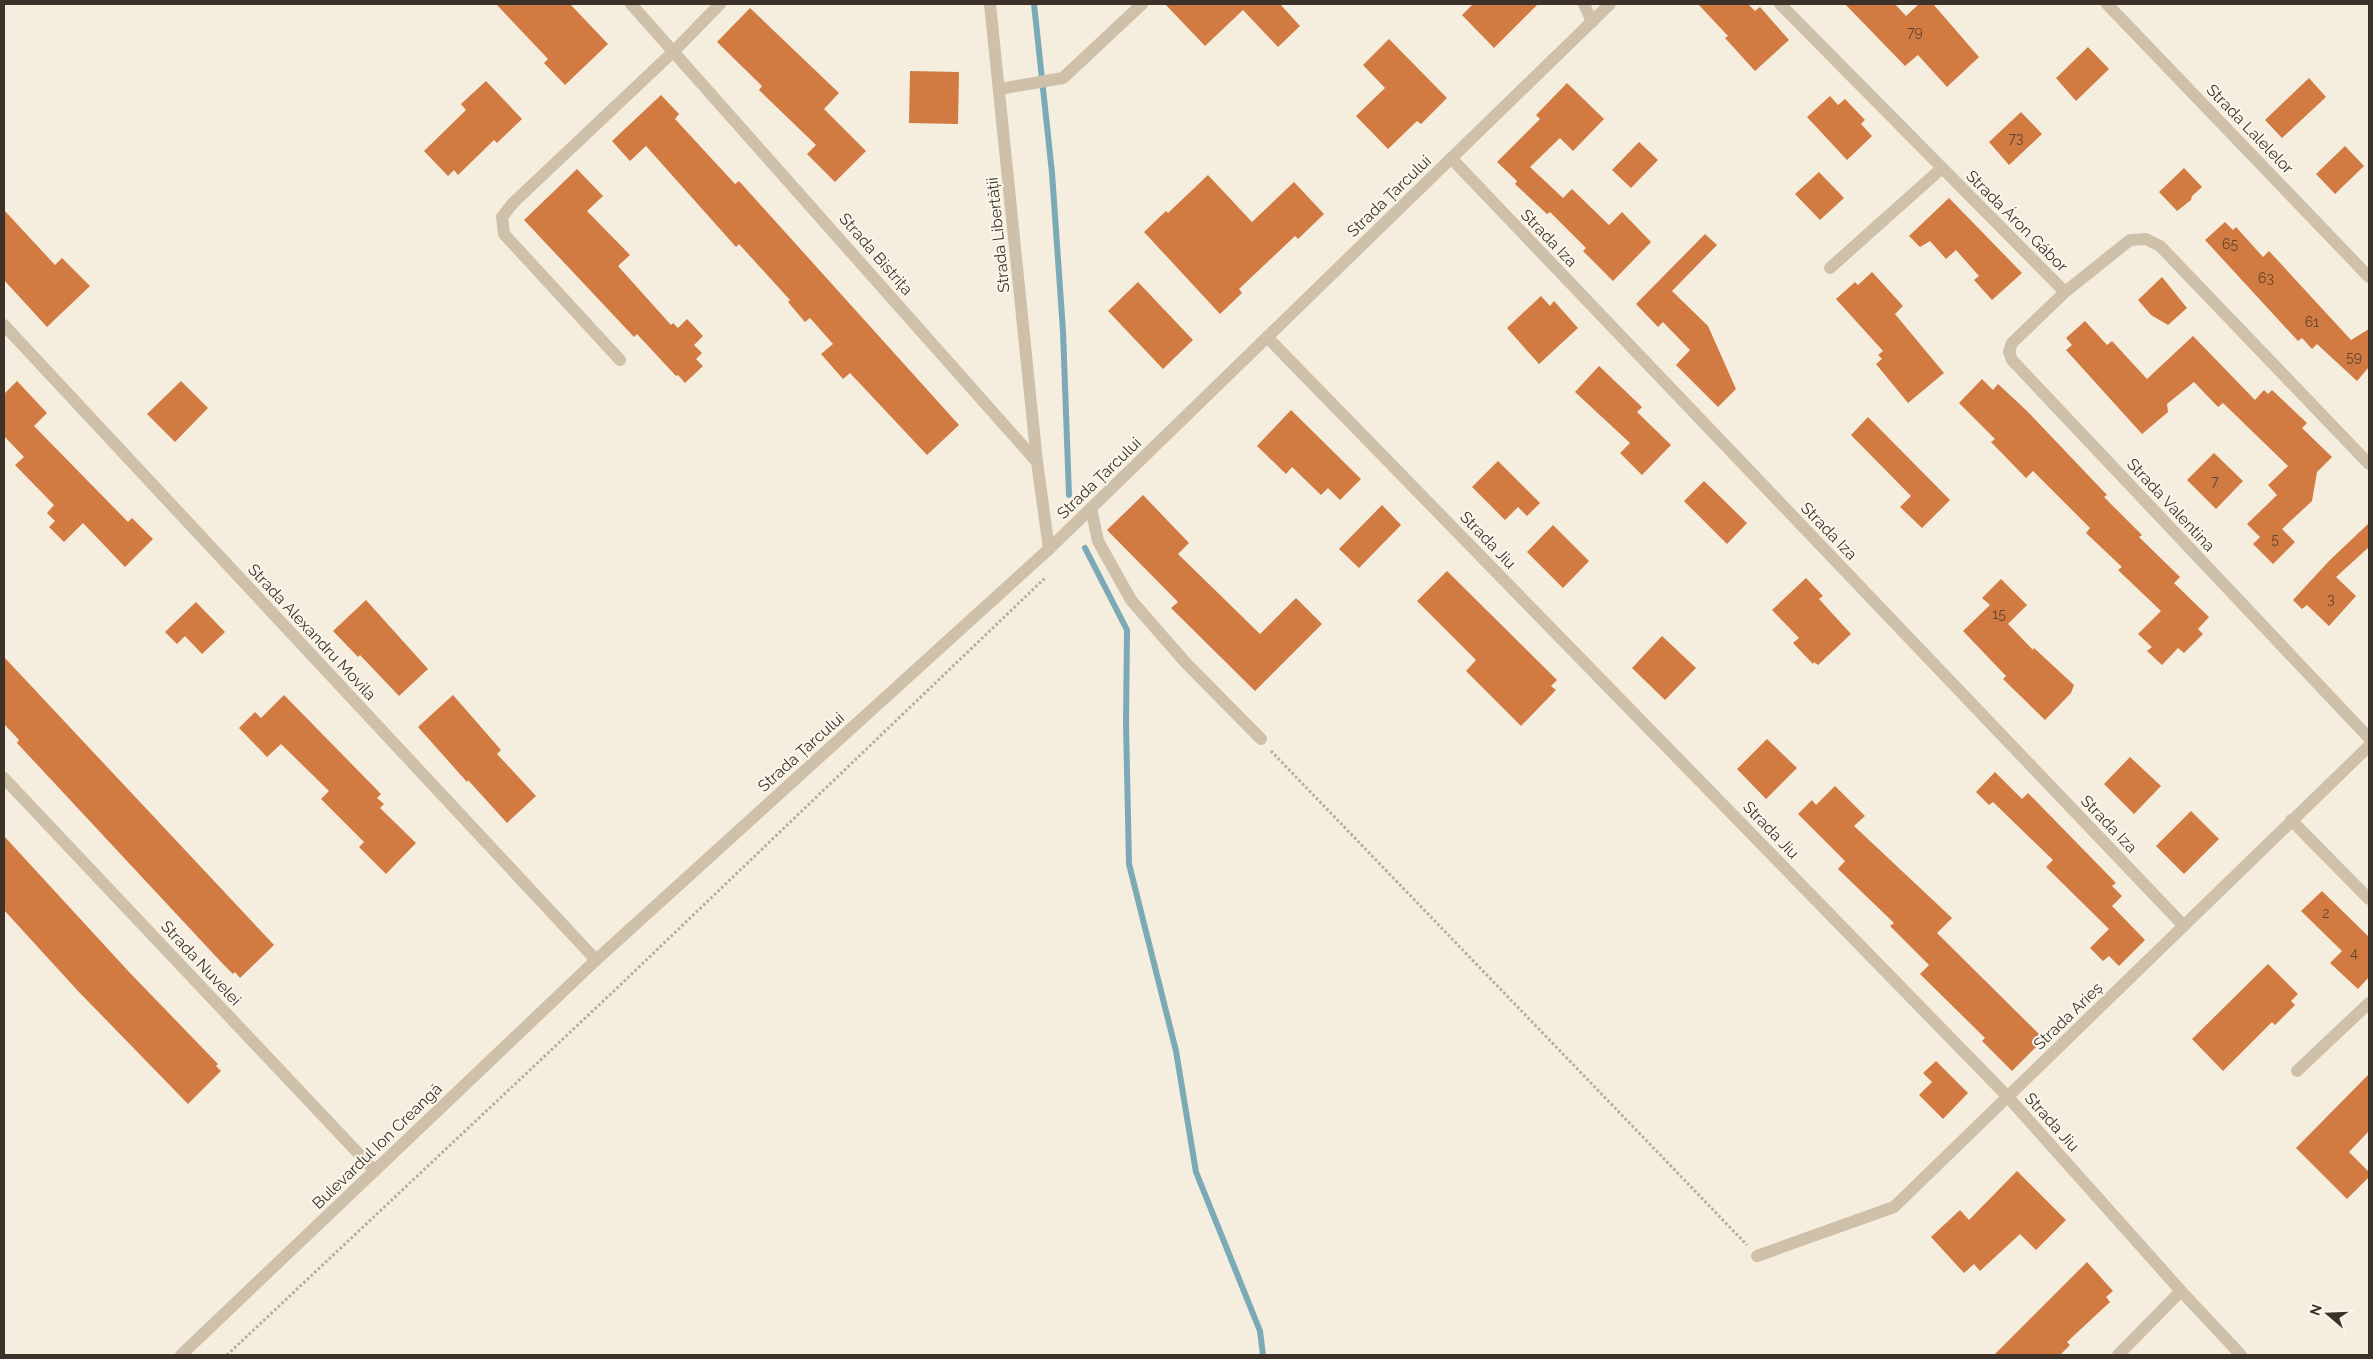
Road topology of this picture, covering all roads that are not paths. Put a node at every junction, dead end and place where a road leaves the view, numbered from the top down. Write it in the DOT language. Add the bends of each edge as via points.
graph roads {
  1 [pos="631,4"];
  2 [pos="720,4"];
  3 [pos="990,4"];
  4 [pos="1142,4"];
  5 [pos="1584,4"];
  6 [pos="1610,4"];
  7 [pos="1780,4"];
  8 [pos="2107,4"];
  9 [pos="1592,22"];
  10 [pos="674,51"];
  11 [pos="999,89"];
  12 [pos="1451,158"];
  13 [pos="1942,168"];
  14 [pos="1830,268"];
  15 [pos="2369,277"];
  16 [pos="2065,292"];
  17 [pos="4,325"];
  18 [pos="1267,337"];
  19 [pos="620,360"];
  20 [pos="1038,462"];
  21 [pos="2369,464"];
  22 [pos="1091,508"];
  23 [pos="1049,549"];
  24 [pos="2369,738"];
  25 [pos="1260,740"];
  26 [pos="2369,746"];
  27 [pos="4,778"];
  28 [pos="2291,820"];
  29 [pos="2369,899"];
  30 [pos="2184,925"];
  31 [pos="596,960"];
  32 [pos="2369,1003"];
  33 [pos="2298,1071"];
  34 [pos="2008,1097"];
  35 [pos="375,1171"];
  36 [pos="1757,1256"];
  37 [pos="2181,1292"];
  38 [pos="181,1355"];
  39 [pos="2118,1355"];
  40 [pos="2241,1355"];
  1 -- 10 [label="street, Strada Bistrița"];
  2 -- 10 [label="street"];
  3 -- 11 [label="street, Strada Libertății"];
  4 -- 11 [label="street" via="1063,78"];
  5 -- 9 [label="street"];
  6 -- 9 [label="street, Strada Țarcului"];
  7 -- 13 [label="street, Strada Áron Gábor"];
  8 -- 15 [label="street, Strada Lalelelor"];
  9 -- 12 [label="street, Strada Țarcului"];
  10 -- 19 [label="street" via="512,203 502,217 504,234"];
  10 -- 20 [label="street, Strada Bistrița"];
  11 -- 20 [label="street, Strada Libertății"];
  12 -- 18 [label="street, Strada Țarcului"];
  12 -- 30 [label="street, Strada Iza"];
  13 -- 14 [label="street"];
  13 -- 16 [label="street, Strada Áron Gábor"];
  16 -- 21 [label="street, Strada Áron Gábor" via="2130,240 2146,239 2160,246"];
  16 -- 24 [label="street, Strada Valentina" via="2012,343 2009,352 2012,360"];
  17 -- 31 [label="street, Strada Alexandru Movila"];
  18 -- 22 [label="street, Strada Țarcului"];
  18 -- 34 [label="street, Strada Jiu"];
  20 -- 23 [label="street"];
  22 -- 23 [label="street, Strada Țarcului"];
  22 -- 25 [label="street" via="1098,542 1131,600"];
  23 -- 31 [label="street, Strada Țarcului"];
  26 -- 28 [label="street, Strada Arieș"];
  27 -- 35 [label="street, Strada Nuvelei"];
  28 -- 29 [label="street"];
  28 -- 30 [label="street, Strada Arieș"];
  30 -- 34 [label="street, Strada Arieș"];
  31 -- 35 [label="street, Bulevardul Ion Creangă"];
  32 -- 33 [label="street"];
  34 -- 36 [label="street, Strada Arieș" via="1894,1207"];
  34 -- 37 [label="street, Strada Jiu"];
  35 -- 38 [label="street, Bulevardul Ion Creangă"];
  37 -- 39 [label="street"];
  37 -- 40 [label="street, Strada Jiu"];
}
